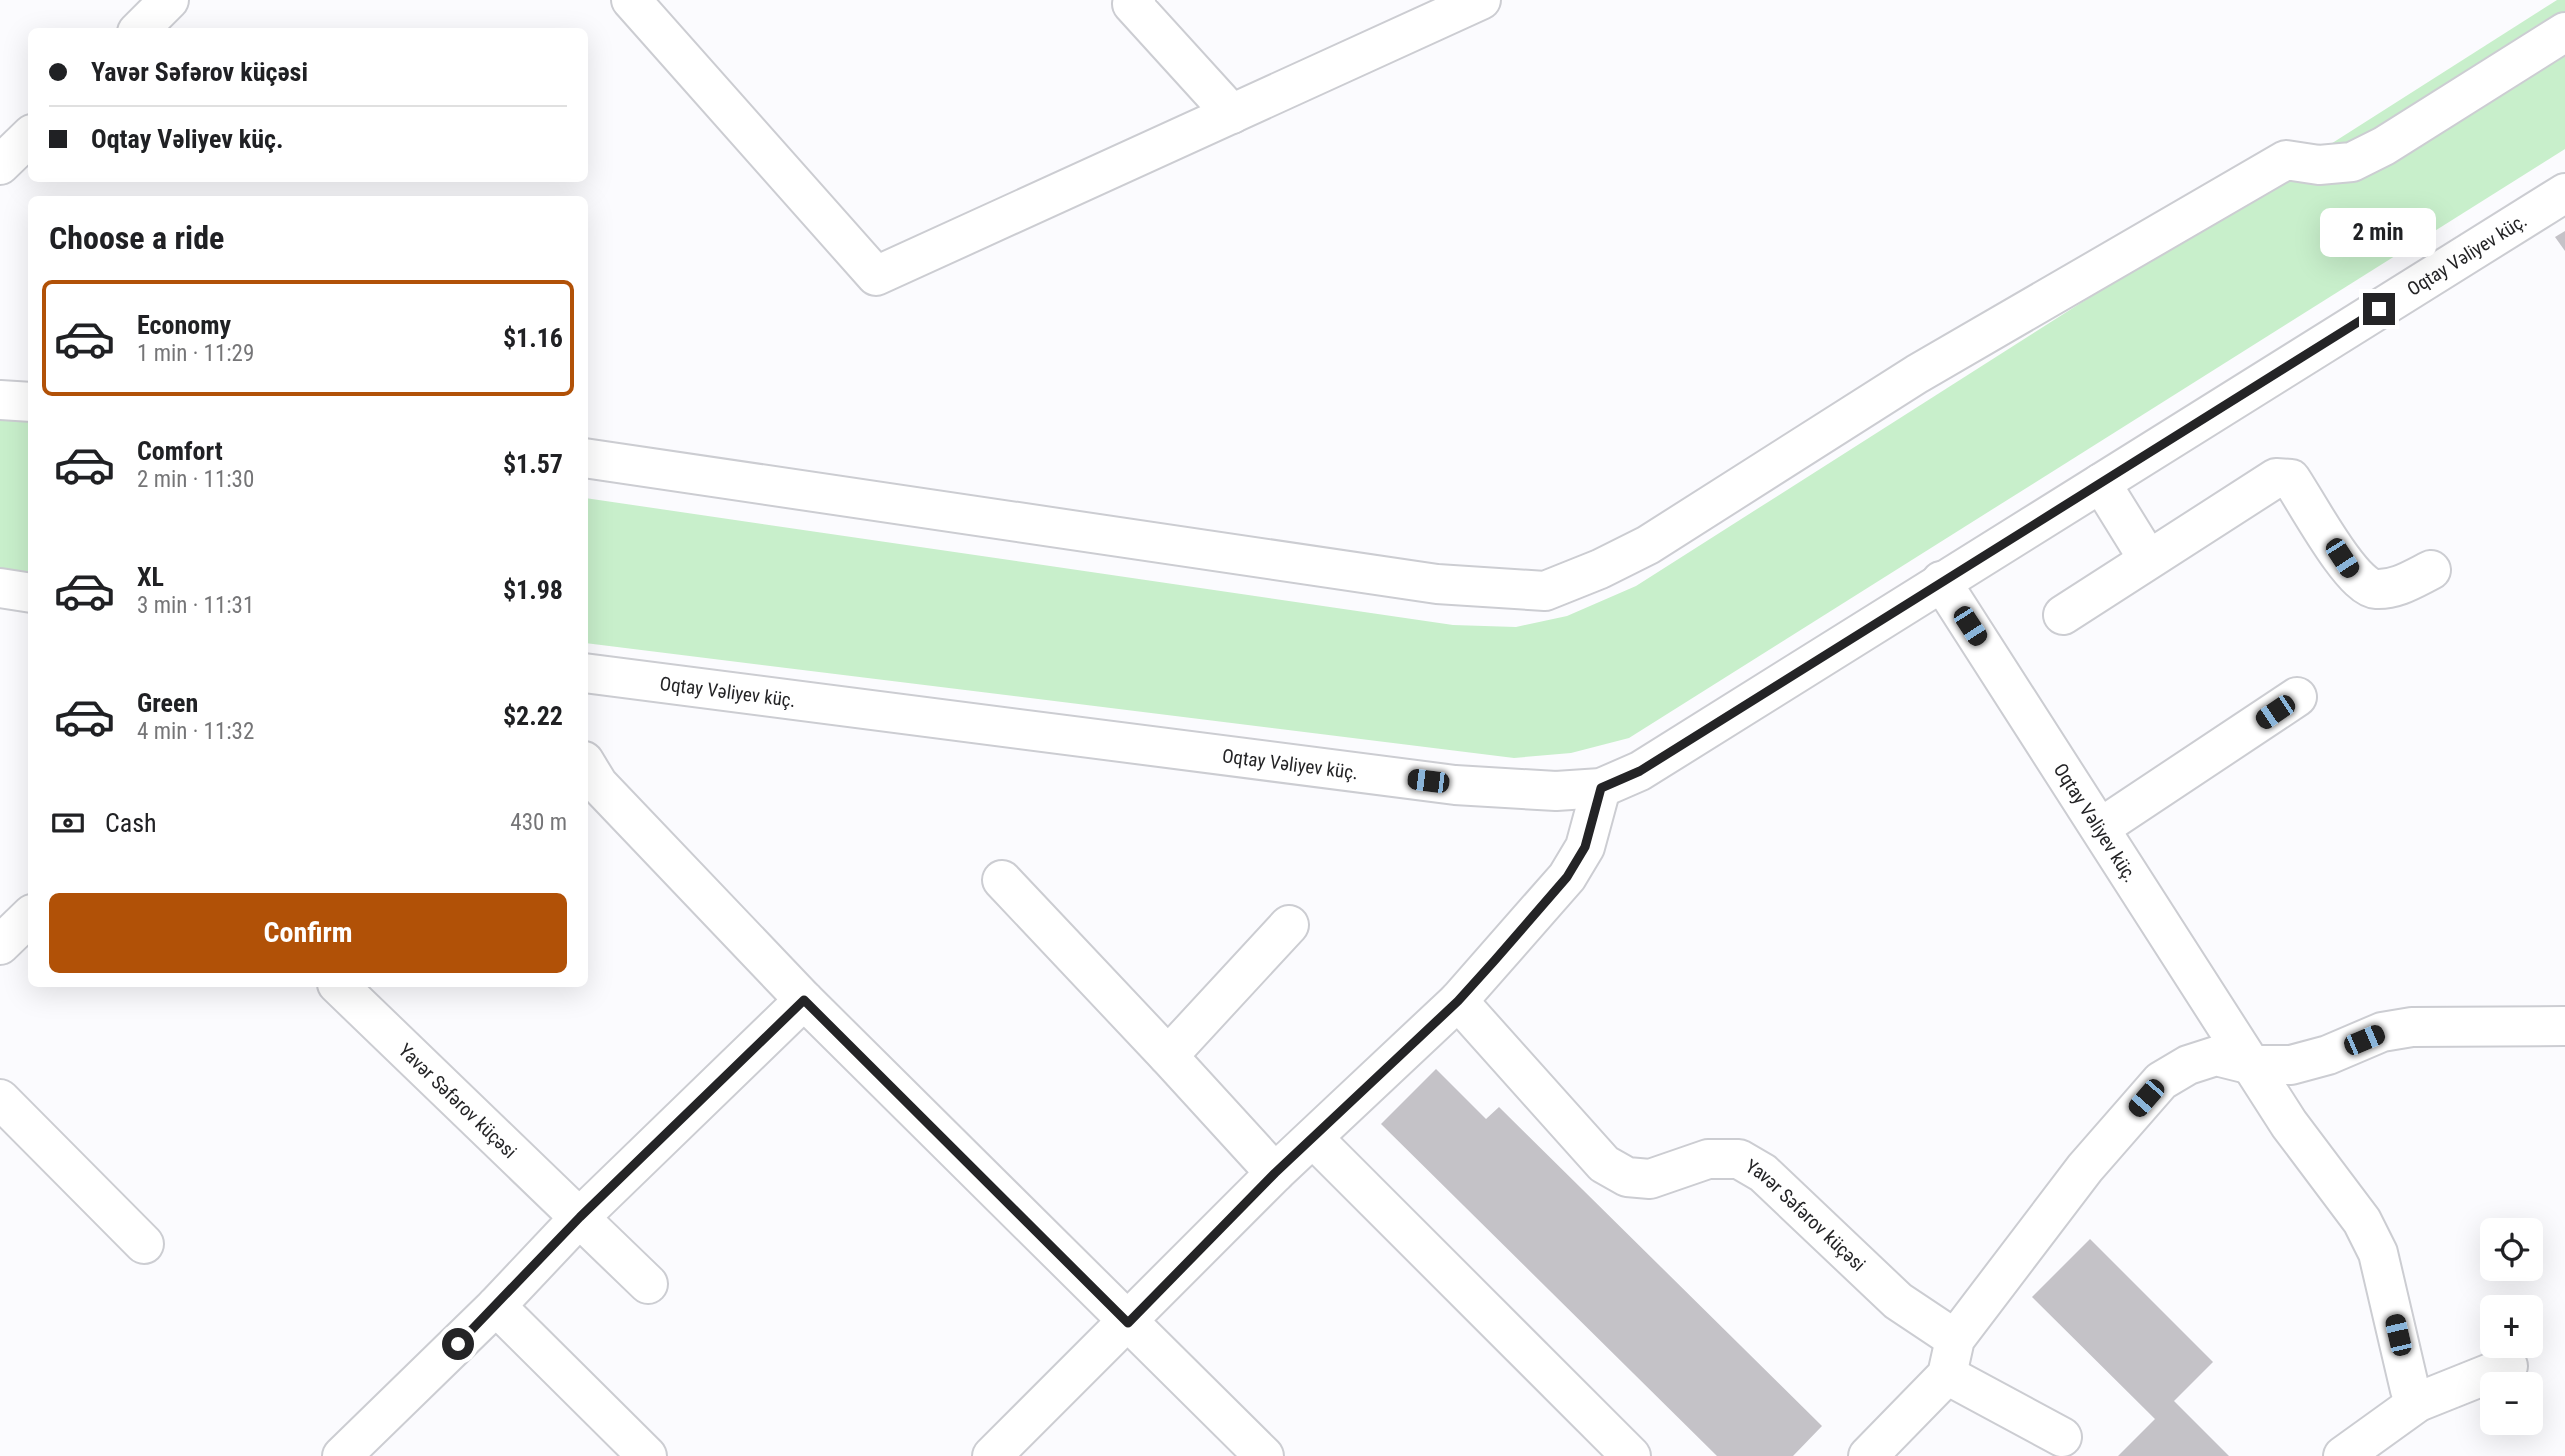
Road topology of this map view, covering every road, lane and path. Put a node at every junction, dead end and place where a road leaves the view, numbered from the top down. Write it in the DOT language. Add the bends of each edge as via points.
graph roads {
  1 [pos="169,0"];
  2 [pos="631,0"];
  3 [pos="1136,0"];
  4 [pos="1481,0"];
  5 [pos="141,28"];
  6 [pos="2565,32"];
  7 [pos="1231,114"];
  8 [pos="28,138"];
  9 [pos="0,165"];
  10 [pos="2565,193"];
  11 [pos="0,400"];
  12 [pos="28,402"];
  13 [pos="588,459"];
  14 [pos="2101,483"];
  15 [pos="2148,559"];
  16 [pos="2431,570"];
  17 [pos="1941,581"];
  18 [pos="0,588"];
  19 [pos="28,592"];
  20 [pos="2063,615"];
  21 [pos="588,678"];
  22 [pos="2297,697"];
  23 [pos="588,768"];
  24 [pos="1601,788"];
  25 [pos="2100,828"];
  26 [pos="1002,880"];
  27 [pos="28,918"];
  28 [pos="1289,926"];
  29 [pos="0,945"];
  30 [pos="340,987"];
  31 [pos="804,1000"];
  32 [pos="1458,1001"];
  33 [pos="2565,1026"];
  34 [pos="1168,1056"];
  35 [pos="2252,1065"];
  36 [pos="0,1099"];
  37 [pos="1313,1138"];
  38 [pos="1275,1173"];
  39 [pos="580,1217"];
  40 [pos="144,1244"];
  41 [pos="648,1284"];
  42 [pos="496,1306"];
  43 [pos="1128,1323"];
  44 [pos="1951,1357"];
  45 [pos="2508,1366"];
  46 [pos="2418,1402"];
  47 [pos="2063,1437"];
  48 [pos="1887,1450"];
  49 [pos="342,1456"];
  50 [pos="648,1456"];
  51 [pos="992,1456"];
  52 [pos="1264,1456"];
  53 [pos="1632,1456"];
  54 [pos="2343,1456"];
  1 -- 5 [label="street"];
  2 -- 7 [label="street" via="876,276"];
  3 -- 7 [label="street" via="1132,4"];
  4 -- 7 [label="street"];
  6 -- 13 [label="street" via="2352,162 2319,165 2286,160 1917,374 1648,545 1545,591 1437,584"];
  8 -- 9 [label="street"];
  10 -- 14 [label="street, Oqtay Vəliyev küç."];
  11 -- 12 [label="street"];
  14 -- 15 [label="street"];
  14 -- 17 [label="street, Oqtay Vəliyev küç."];
  15 -- 16 [label="street" via="2276,478 2291,479 2354,577 2372,589 2395,588"];
  15 -- 20 [label="street"];
  17 -- 24 [label="street, Oqtay Vəliyev küç." via="1640,771"];
  17 -- 25 [label="street, Oqtay Vəliyev küç."];
  18 -- 19 [label="street"];
  21 -- 24 [label="street, Oqtay Vəliyev küç." via="1455,785 1556,791"];
  22 -- 25 [label="street"];
  23 -- 31 [label="street" via="598,784"];
  24 -- 32 [label="street" via="1585,847 1567,877"];
  25 -- 35 [label="street, Oqtay Vəliyev küç."];
  26 -- 34 [label="street"];
  27 -- 29 [label="street"];
  28 -- 34 [label="street"];
  30 -- 39 [label="street, Yavər Səfərov küçəsi"];
  31 -- 39 [label="street"];
  31 -- 43 [label="street"];
  32 -- 37 [label="street"];
  32 -- 44 [label="street, Yavər Səfərov küçəsi" via="1604,1164 1627,1177 1650,1178 1708,1159 1739,1159 1763,1173"];
  33 -- 35 [label="street" via="2412,1027 2382,1032 2291,1065"];
  34 -- 38 [label="street"];
  35 -- 44 [label="street" via="2216,1056 2161,1081 2085,1168"];
  35 -- 46 [label="street, Oqtay Vəliyev küç." via="2289,1124 2362,1221 2378,1253 2410,1390"];
  36 -- 40 [label="street"];
  37 -- 38 [label="street"];
  37 -- 53 [label="street"];
  38 -- 43 [label="street"];
  39 -- 41 [label="street, Yavər Səfərov küçəsi"];
  39 -- 42 [label="street"];
  42 -- 49 [label="street"];
  42 -- 50 [label="street"];
  43 -- 51 [label="street"];
  43 -- 52 [label="street"];
  44 -- 47 [label="street, Yavər Səfərov küçəsi"];
  44 -- 48 [label="street"];
  45 -- 46 [label="street"];
  46 -- 54 [label="street"];
}
